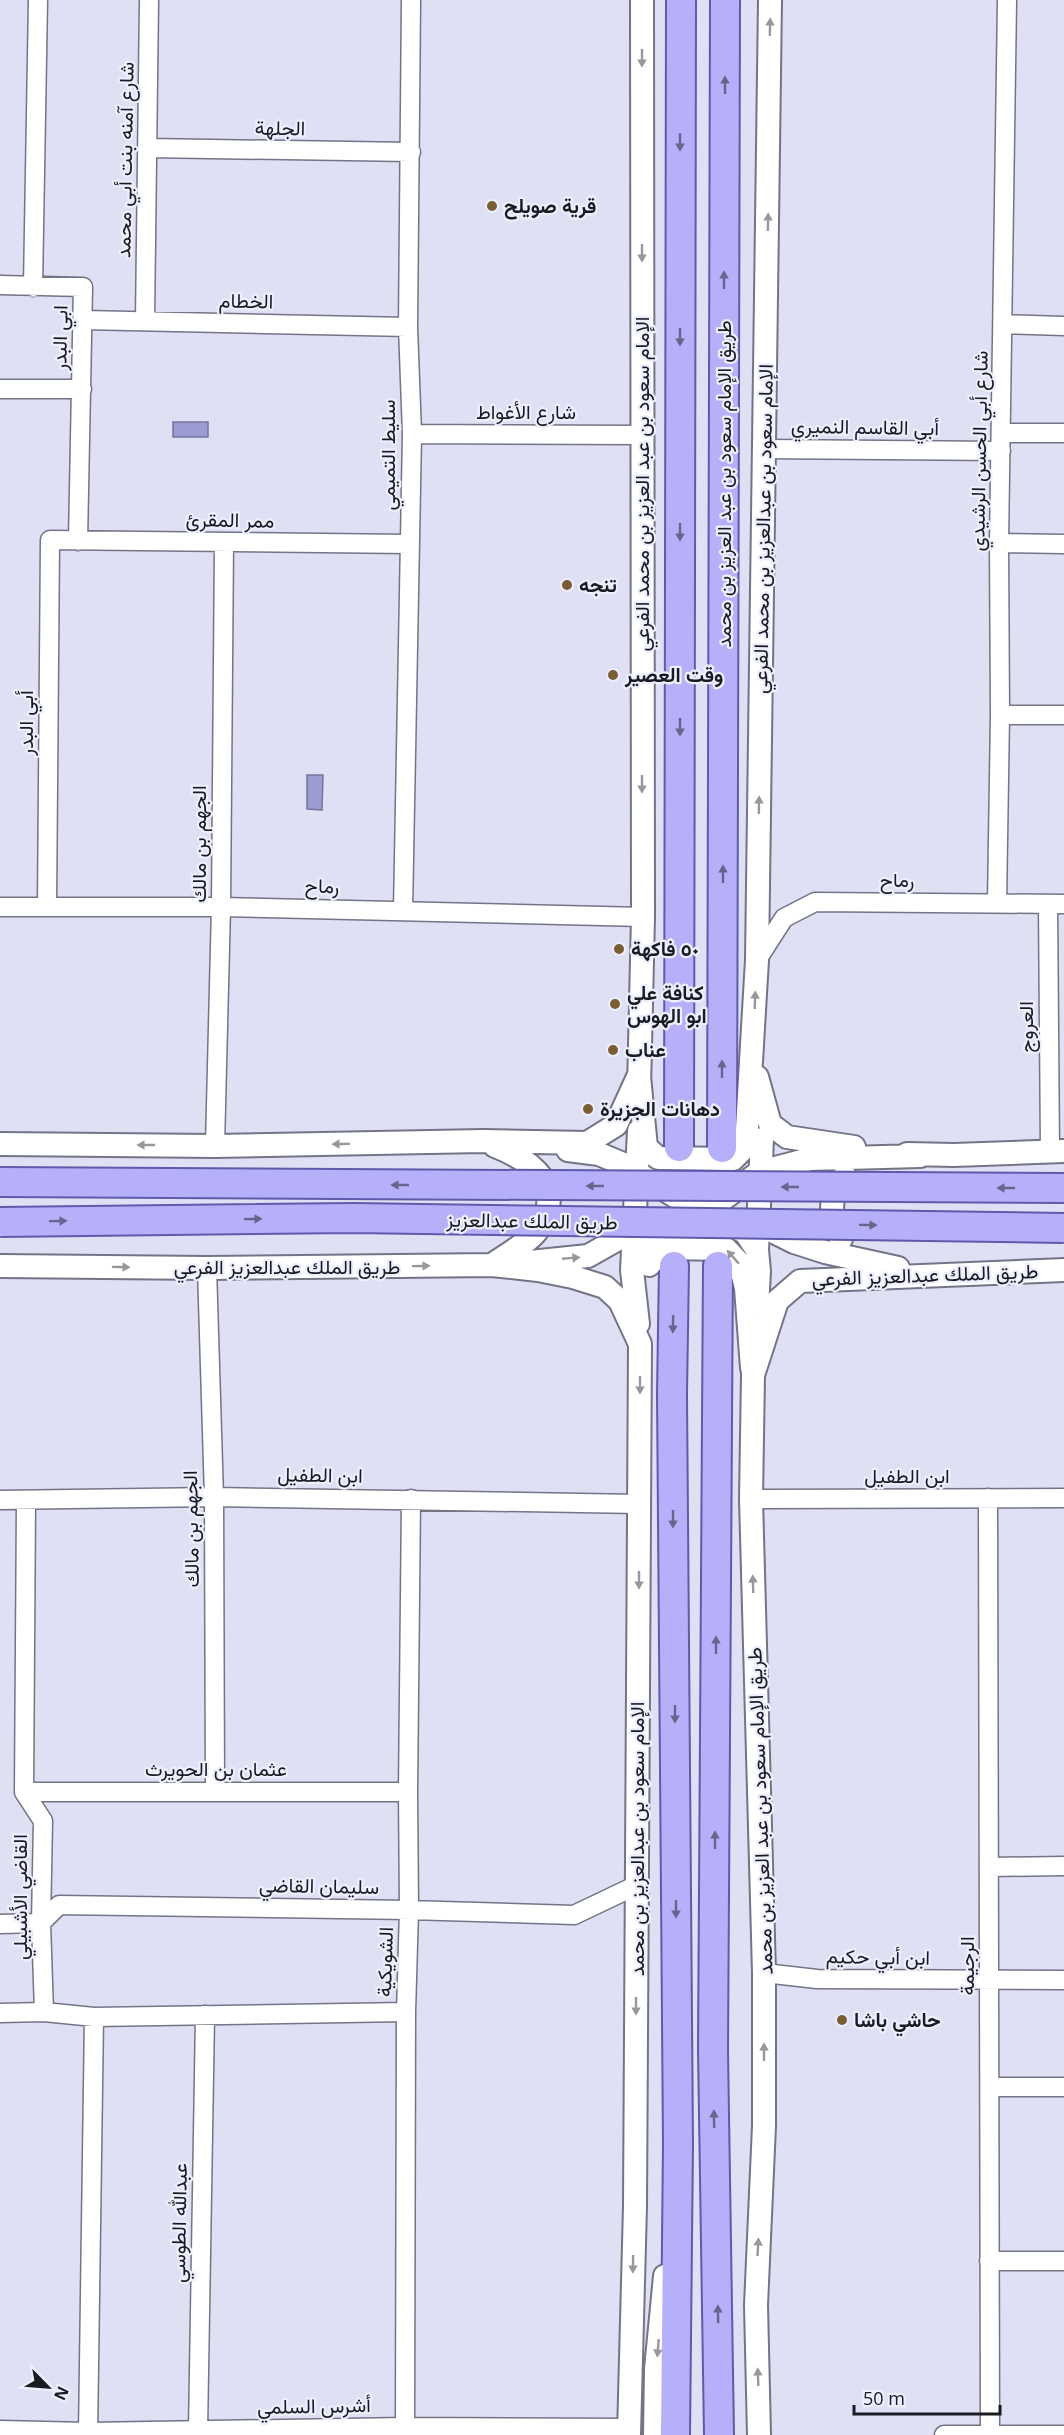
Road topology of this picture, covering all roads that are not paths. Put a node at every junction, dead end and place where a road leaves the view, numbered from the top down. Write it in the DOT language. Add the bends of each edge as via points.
graph roads {
  1 [pos="38,0"];
  2 [pos="149,0"];
  3 [pos="411,0"];
  4 [pos="642,0"];
  5 [pos="725,0"];
  6 [pos="770,0"];
  7 [pos="1007,0"];
  8 [pos="678,5"];
  9 [pos="148,148"];
  10 [pos="411,152"];
  11 [pos="0,285"];
  12 [pos="33,287"];
  13 [pos="83,320"];
  14 [pos="145,321"];
  15 [pos="1004,324"];
  16 [pos="1064,326"];
  17 [pos="408,327"];
  18 [pos="0,389"];
  19 [pos="82,389"];
  20 [pos="1001,432"];
  21 [pos="1064,433"];
  22 [pos="412,434"];
  23 [pos="641,435"];
  24 [pos="765,449"];
  25 [pos="1001,452"];
  26 [pos="50,540"];
  27 [pos="78,541"];
  28 [pos="224,542"];
  29 [pos="999,543"];
  30 [pos="410,544"];
  31 [pos="1064,544"];
  32 [pos="1000,715"];
  33 [pos="1064,715"];
  34 [pos="997,903"];
  35 [pos="1056,904"];
  36 [pos="47,906"];
  37 [pos="0,907"];
  38 [pos="221,907"];
  39 [pos="403,910"];
  40 [pos="643,917"];
  41 [pos="757,960"];
  42 [pos="752,1058"];
  43 [pos="639,1076"];
  44 [pos="762,1139"];
  45 [pos="483,1142"];
  46 [pos="0,1144"];
  47 [pos="215,1146"];
  48 [pos="679,1147"];
  49 [pos="722,1148"];
  50 [pos="639,1150"];
  51 [pos="1057,1151"];
  52 [pos="920,1156"];
  53 [pos="637,1172"];
  54 [pos="760,1172"];
  55 [pos="0,1182"];
  56 [pos="1064,1188"];
  57 [pos="703,1208"];
  58 [pos="0,1222"];
  59 [pos="758,1224"];
  60 [pos="1064,1228"];
  61 [pos="634,1230"];
  62 [pos="757,1250"];
  63 [pos="492,1265"];
  64 [pos="0,1266"];
  65 [pos="674,1266"];
  66 [pos="718,1266"];
  67 [pos="207,1268"];
  68 [pos="632,1270"];
  69 [pos="1064,1270"];
  70 [pos="926,1274"];
  71 [pos="573,1277"];
  72 [pos="772,1320"];
  73 [pos="640,1344"];
  74 [pos="753,1375"];
  75 [pos="214,1497"];
  76 [pos="988,1498"];
  77 [pos="1064,1498"];
  78 [pos="411,1499"];
  79 [pos="751,1499"];
  80 [pos="0,1500"];
  81 [pos="26,1501"];
  82 [pos="639,1504"];
  83 [pos="215,1791"];
  84 [pos="24,1792"];
  85 [pos="408,1792"];
  86 [pos="1064,1866"];
  87 [pos="990,1867"];
  88 [pos="637,1885"];
  89 [pos="409,1910"];
  90 [pos="41,1923"];
  91 [pos="0,1924"];
  92 [pos="764,1973"];
  93 [pos="990,1980"];
  94 [pos="1064,1980"];
  95 [pos="44,2012"];
  96 [pos="406,2012"];
  97 [pos="0,2013"];
  98 [pos="205,2015"];
  99 [pos="94,2017"];
  100 [pos="990,2087"];
  101 [pos="1064,2087"];
  102 [pos="678,2144"];
  103 [pos="989,2261"];
  104 [pos="1064,2261"];
  105 [pos="719,2362"];
  106 [pos="405,2427"];
  107 [pos="0,2430"];
  108 [pos="198,2431"];
  109 [pos="629,2432"];
  110 [pos="88,2433"];
  111 [pos="655,2435"];
  112 [pos="675,2435"];
  113 [pos="718,2435"];
  114 [pos="728,2435"];
  115 [pos="759,2435"];
  116 [pos="944,2435"];
  117 [pos="990,2435"];
  118 [pos="1064,2435"];
  1 -- 12 [label="street"];
  2 -- 9 [label="street, شارع آمنه بنت أبي محمد"];
  3 -- 10 [label="street, سليط التميمي"];
  4 -- 23 [label="street, الإمام سعود بن عبد العزيز بن محمد الفرعي, one-way"];
  49 -- 5 [label="main road, طريق الإمام سعود بن عبد العزيز بن محمد, one-way"];
  24 -- 6 [label="street, الإمام سعود بن عبدالعزيز بن محمد الفرعي, one-way"];
  7 -- 15 [label="street, شارع أبي الحسن الرشيدي"];
  8 -- 48 [label="main road, one-way"];
  9 -- 10 [label="street, الجلهة"];
  9 -- 14 [label="street, شارع آمنه بنت أبي محمد"];
  10 -- 17 [label="street, سليط التميمي"];
  11 -- 12 [label="street"];
  12 -- 13 [label="street, ابي البدر" via="83,287"];
  13 -- 14 [label="street, الخطام"];
  13 -- 19 [label="street, ابي البدر"];
  14 -- 17 [label="street, الخطام"];
  15 -- 16 [label="street"];
  15 -- 20 [label="street, شارع أبي الحسن الرشيدي"];
  17 -- 22 [label="street, سليط التميمي"];
  18 -- 19 [label="street"];
  19 -- 27 [label="street"];
  20 -- 21 [label="street"];
  20 -- 25 [label="street, شارع أبي الحسن الرشيدي"];
  22 -- 23 [label="street, شارع الأغواط"];
  22 -- 30 [label="street, سليط التميمي"];
  23 -- 40 [label="street, الإمام سعود بن عبد العزيز بن محمد الفرعي, one-way"];
  24 -- 25 [label="street, أبي القاسم النميري"];
  41 -- 24 [label="street, الإمام سعود بن عبدالعزيز بن محمد الفرعي, one-way"];
  25 -- 29 [label="street, شارع أبي الحسن الرشيدي"];
  26 -- 27 [label="street, ممر المقرئ"];
  26 -- 36 [label="street, أبي البدر"];
  27 -- 28 [label="street, ممر المقرئ"];
  28 -- 30 [label="street, ممر المقرئ"];
  28 -- 38 [label="street, الجهم بن مالك"];
  29 -- 31 [label="street"];
  29 -- 32 [label="street, شارع أبي الحسن الرشيدي"];
  30 -- 39 [label="street, سليط التميمي"];
  32 -- 33 [label="street"];
  32 -- 34 [label="street, شارع أبي الحسن الرشيدي"];
  34 -- 35 [label="street, رماح"];
  34 -- 41 [label="street, رماح" via="815,902 784,918"];
  35 -- 51 [label="street, العروج"];
  36 -- 37 [label="street, رماح"];
  36 -- 38 [label="street, رماح"];
  38 -- 39 [label="street, رماح"];
  38 -- 47 [label="street, الجهم بن مالك"];
  39 -- 40 [label="street, رماح"];
  40 -- 43 [label="street, الإمام سعود بن عبد العزيز بن محمد الفرعي"];
  42 -- 41 [label="street, الإمام سعود بن عبدالعزيز بن محمد الفرعي, one-way"];
  42 -- 43 [label="street" via="746,1146 733,1159 658,1158 646,1147"];
  42 -- 44 [label="street"];
  42 -- 52 [label="street" via="770,1124 787,1137"];
  43 -- 45 [label="street" via="616,1125 587,1143"];
  43 -- 50 [label="street"];
  44 -- 54 [label="street"];
  44 -- 57 [label="street" via="752,1161"];
  45 -- 47 [label="street, one-way"];
  45 -- 53 [label="street" via="599,1154"];
  45 -- 63 [label="street" via="519,1155 548,1185 549,1198 537,1231"];
  47 -- 46 [label="street, one-way"];
  50 -- 53 [label="street"];
  50 -- 57 [label="street"];
  51 -- 52 [label="street"];
  52 -- 54 [label="street" via="810,1159"];
  52 -- 70 [label="street" via="854,1167 840,1181 831,1205 833,1221 847,1247"];
  53 -- 57 [label="street"];
  53 -- 61 [label="street"];
  54 -- 57 [label="street"];
  54 -- 59 [label="street"];
  56 -- 55 [label="main road, طريق الملك عبدالعزيز, one-way, bridge"];
  57 -- 59 [label="street"];
  57 -- 61 [label="street"];
  57 -- 62 [label="street" via="745,1232"];
  57 -- 68 [label="street" via="644,1246"];
  58 -- 60 [label="main road, طريق الملك عبدالعزيز, one-way, bridge" via="352,1218"];
  59 -- 62 [label="street"];
  59 -- 70 [label="street" via="825,1252"];
  63 -- 61 [label="street, one-way" via="588,1256"];
  61 -- 68 [label="street"];
  62 -- 74 [label="street"];
  67 -- 63 [label="street, طريق الملك عبدالعزيز الفرعي, one-way"];
  63 -- 71 [label="street, طريق الملك عبدالعزيز الفرعي"];
  64 -- 67 [label="street, طريق الملك عبدالعزيز الفرعي, one-way"];
  65 -- 102 [label="main road, الإمام سعود بن عبدالعزيز بن محمد, one-way"];
  105 -- 66 [label="main road, one-way" via="713,2050"];
  67 -- 75 [label="street, الجهم بن مالك"];
  68 -- 73 [label="street"];
  69 -- 70 [label="street, طريق الملك عبدالعزيز الفرعي"];
  70 -- 72 [label="street, طريق الملك عبدالعزيز الفرعي" via="800,1281 777,1301"];
  71 -- 73 [label="street, الإمام سعود بن عبدالعزيز بن محمد" via="604,1287 620,1301"];
  72 -- 74 [label="street, طريق الإمام سعود بن عبد العزيز بن محمد"];
  74 -- 73 [label="street, one-way" via="746,1288 740,1264 726,1249 663,1248 654,1257 647,1269"];
  73 -- 82 [label="street, الإمام سعود بن عبدالعزيز بن محمد, one-way"];
  74 -- 79 [label="street, طريق الإمام سعود بن عبد العزيز بن محمد"];
  75 -- 78 [label="street, ابن الطفيل"];
  75 -- 81 [label="street, ابن الطفيل"];
  75 -- 83 [label="street, الجهم بن مالك"];
  76 -- 77 [label="street, ابن الطفيل"];
  76 -- 79 [label="street, ابن الطفيل"];
  76 -- 87 [label="street, الرجيمة"];
  78 -- 82 [label="street, ابن الطفيل"];
  78 -- 85 [label="street, الشويكية"];
  92 -- 79 [label="street, طريق الإمام سعود بن عبد العزيز بن محمد, one-way"];
  80 -- 81 [label="street, ابن الطفيل"];
  81 -- 84 [label="street"];
  82 -- 88 [label="street, الإمام سعود بن عبدالعزيز بن محمد, one-way"];
  83 -- 84 [label="street, عثمان بن الحويرث"];
  83 -- 85 [label="street, عثمان بن الحويرث"];
  84 -- 90 [label="street, القاضي الأشبيلي" via="43,1821"];
  85 -- 89 [label="street, الشويكية"];
  86 -- 87 [label="street"];
  87 -- 93 [label="street, الرجيمة"];
  88 -- 89 [label="street, سليمان القاضي" via="574,1915"];
  88 -- 109 [label="street, الإمام سعود بن عبدالعزيز بن محمد, one-way"];
  89 -- 90 [label="street, سليمان القاضي" via="59,1905"];
  89 -- 96 [label="street, الشويكية"];
  90 -- 91 [label="street"];
  90 -- 95 [label="street, القاضي الأشبيلي"];
  92 -- 93 [label="street, ابن أبي حكيم" via="817,1979"];
  115 -- 92 [label="street, طريق الإمام سعود بن عبد العزيز بن محمد, one-way" via="756,2306 764,2126"];
  93 -- 94 [label="street, ابن أبي حكيم"];
  93 -- 100 [label="street, الرجيمة"];
  95 -- 97 [label="street"];
  95 -- 99 [label="street"];
  96 -- 98 [label="street"];
  96 -- 106 [label="street, الشويكية"];
  98 -- 99 [label="street"];
  98 -- 108 [label="street, عبدالله الطوسي"];
  99 -- 110 [label="street"];
  100 -- 101 [label="street"];
  100 -- 103 [label="street, الرجيمة"];
  102 -- 111 [label="street, one-way" via="656,2369"];
  102 -- 112 [label="main road, الإمام سعود بن عبدالعزيز بن محمد"];
  103 -- 104 [label="street"];
  103 -- 117 [label="street, الرجيمة"];
  105 -- 113 [label="main road"];
  105 -- 114 [label="main road"];
  106 -- 108 [label="street, أشرس السلمي"];
  106 -- 109 [label="street, أشرس السلمي"];
  107 -- 110 [label="street, أشرس السلمي"];
  108 -- 110 [label="street, أشرس السلمي"];
  116 -- 117 [label="street"];
  117 -- 118 [label="street"];
}
